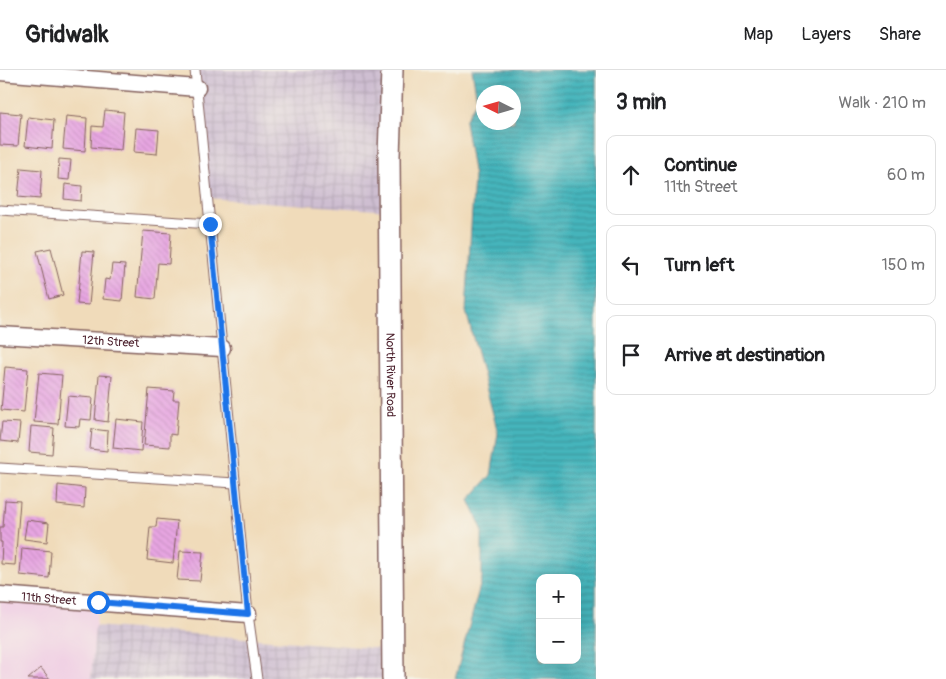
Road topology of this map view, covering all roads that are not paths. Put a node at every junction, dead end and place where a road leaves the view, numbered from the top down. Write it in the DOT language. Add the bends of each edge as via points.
graph roads {
  1 [pos="195,70"];
  2 [pos="392,70"];
  3 [pos="0,72"];
  4 [pos="197,88"];
  5 [pos="0,210"];
  6 [pos="210,224"];
  7 [pos="0,335"];
  8 [pos="222,348"];
  9 [pos="0,468"];
  10 [pos="235,483"];
  11 [pos="0,595"];
  12 [pos="248,614"];
  13 [pos="257,679"];
  14 [pos="393,679"];
  1 -- 4 [label="lane"];
  2 -- 14 [label="street, North River Road" via="389,165"];
  3 -- 4 [label="street"];
  4 -- 6 [label="lane"];
  5 -- 6 [label="lane"];
  6 -- 8 [label="lane"];
  7 -- 8 [label="street, 12th Street"];
  8 -- 10 [label="lane"];
  9 -- 10 [label="lane"];
  10 -- 12 [label="lane"];
  11 -- 12 [label="street, 11th Street"];
  12 -- 13 [label="lane"];
}
